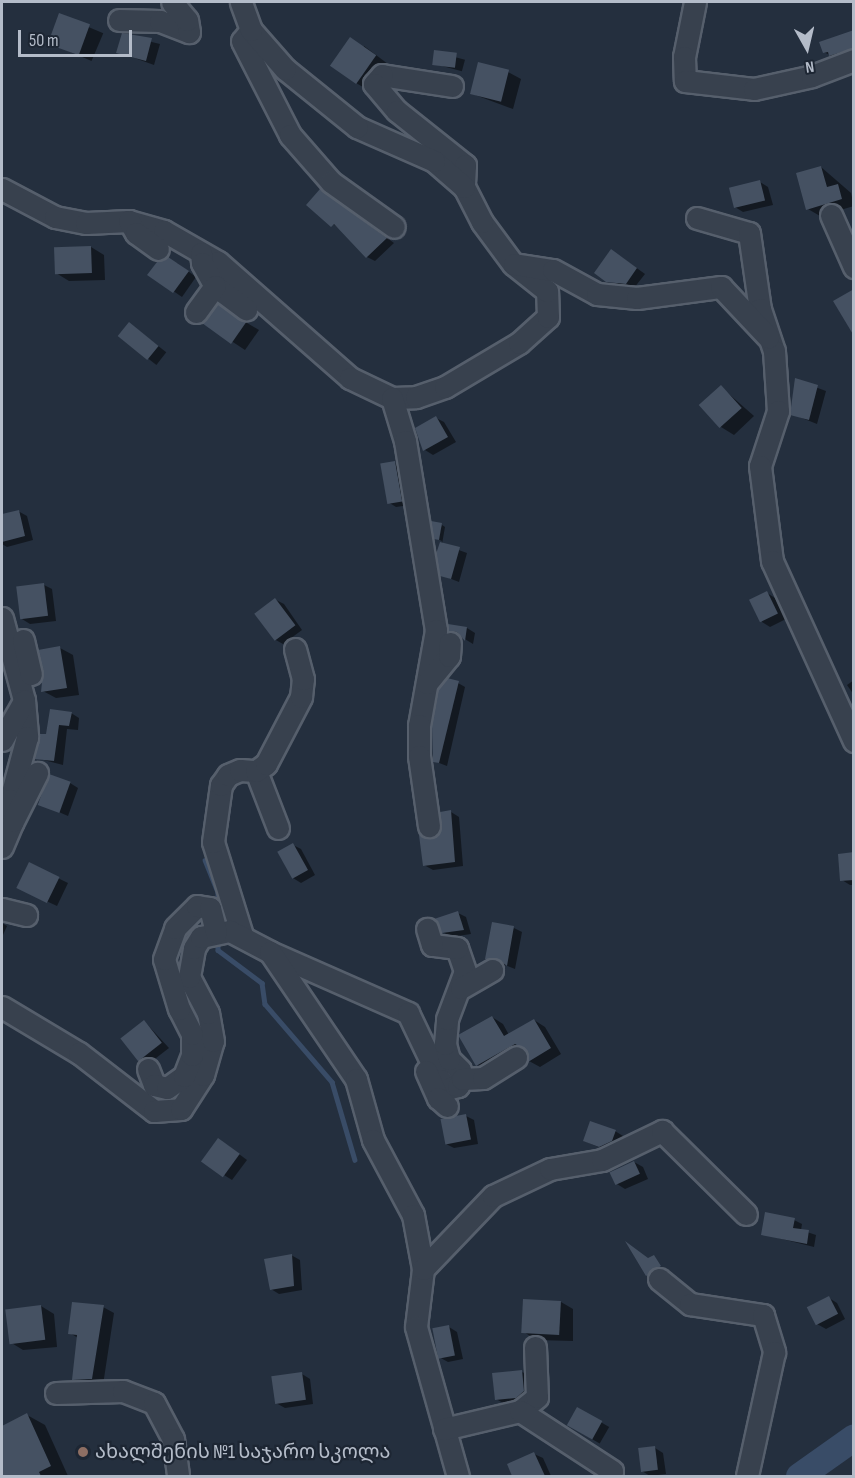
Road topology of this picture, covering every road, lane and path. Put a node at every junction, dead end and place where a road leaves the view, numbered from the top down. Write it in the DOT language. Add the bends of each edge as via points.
graph roads {
  1 [pos="172,2"];
  2 [pos="241,2"];
  3 [pos="695,2"];
  4 [pos="119,20"];
  5 [pos="251,30"];
  6 [pos="854,60"];
  7 [pos="452,86"];
  8 [pos="464,187"];
  9 [pos="2,189"];
  10 [pos="831,215"];
  11 [pos="697,218"];
  12 [pos="129,220"];
  13 [pos="394,227"];
  14 [pos="158,249"];
  15 [pos="201,253"];
  16 [pos="513,264"];
  17 [pos="854,267"];
  18 [pos="215,286"];
  19 [pos="246,309"];
  20 [pos="196,312"];
  21 [pos="770,339"];
  22 [pos="392,398"];
  23 [pos="10,623"];
  24 [pos="450,643"];
  25 [pos="295,649"];
  26 [pos="427,683"];
  27 [pos="24,700"];
  28 [pos="27,737"];
  29 [pos="2,740"];
  30 [pos="854,741"];
  31 [pos="256,771"];
  32 [pos="37,773"];
  33 [pos="12,823"];
  34 [pos="429,826"];
  35 [pos="278,828"];
  36 [pos="2,847"];
  37 [pos="2,909"];
  38 [pos="26,915"];
  39 [pos="427,929"];
  40 [pos="216,932"];
  41 [pos="242,935"];
  42 [pos="270,952"];
  43 [pos="492,970"];
  44 [pos="461,988"];
  45 [pos="2,1007"];
  46 [pos="418,1035"];
  47 [pos="516,1057"];
  48 [pos="147,1069"];
  49 [pos="462,1079"];
  50 [pos="447,1106"];
  51 [pos="746,1214"];
  52 [pos="423,1269"];
  53 [pos="659,1279"];
  54 [pos="535,1347"];
  55 [pos="56,1393"];
  56 [pos="520,1411"];
  57 [pos="444,1429"];
  58 [pos="612,1471"];
  59 [pos="178,1476"];
  60 [pos="458,1476"];
  61 [pos="747,1476"];
  1 -- 4 [label="street" via="187,20 189,32 160,21"];
  2 -- 5 [label="street"];
  3 -- 6 [label="street" via="684,57 685,81 712,87 753,88 812,76"];
  5 -- 8 [label="street" via="285,69 357,127 434,161"];
  5 -- 13 [label="street" via="242,41 290,135 332,182"];
  7 -- 8 [label="street" via="382,75 374,84 397,111 465,165"];
  8 -- 16 [label="street" via="482,222"];
  9 -- 12 [label="street" via="55,217 86,223"];
  10 -- 17 [label="street"];
  11 -- 21 [label="street" via="749,233 760,309"];
  12 -- 14 [label="street" via="136,233"];
  12 -- 15 [label="street" via="164,231"];
  15 -- 18 [label="street"];
  15 -- 22 [label="street" via="218,262 350,378"];
  16 -- 21 [label="street" via="553,270 597,294 637,298 721,287"];
  16 -- 22 [label="street" via="547,291 548,317 519,343 445,387 416,397"];
  18 -- 19 [label="street"];
  18 -- 20 [label="street"];
  21 -- 30 [label="street" via="778,411 760,466 772,561"];
  22 -- 26 [label="street" via="405,441 436,630"];
  23 -- 27 [label="street"];
  23 -- 28 [label="street" via="37,719"];
  24 -- 26 [label="street" via="449,656"];
  25 -- 31 [label="street" via="303,679 302,697 266,764"];
  26 -- 34 [label="street" via="419,756"];
  27 -- 28 [label="street"];
  27 -- 29 [label="street"];
  28 -- 33 [label="street" via="10,800"];
  31 -- 35 [label="street"];
  31 -- 41 [label="street" via="234,772 221,786 213,843"];
  32 -- 33 [label="street"];
  33 -- 36 [label="street"];
  37 -- 38 [label="street"];
  39 -- 44 [label="street" via="432,945 457,948 463,957"];
  40 -- 41 [label="street"];
  40 -- 45 [label="street" via="201,937 194,948 189,976 207,1013 213,1041 203,1075 182,1108 154,1111 79,1053"];
  40 -- 48 [label="street" via="210,908 197,906 175,928 164,959 179,1009 192,1034 192,1055 184,1076 167,1088 154,1085"];
  41 -- 42 [label="street"];
  42 -- 46 [label="street" via="408,1013"];
  42 -- 52 [label="street" via="356,1079 373,1140 412,1215"];
  43 -- 44 [label="street"];
  44 -- 49 [label="street" via="447,1019 445,1044"];
  46 -- 49 [label="street" via="440,1080 450,1088 458,1086"];
  46 -- 50 [label="street" via="428,1078"];
  47 -- 49 [label="street" via="483,1078"];
  51 -- 52 [label="street" via="662,1131 602,1160 550,1169 493,1196"];
  52 -- 57 [label="street" via="416,1328"];
  53 -- 61 [label="street" via="690,1304 763,1315 774,1352"];
  54 -- 56 [label="street" via="537,1397"];
  55 -- 59 [label="street" via="123,1391 154,1403 173,1439"];
  56 -- 57 [label="street"];
  56 -- 58 [label="street"];
  57 -- 60 [label="street"];
}
